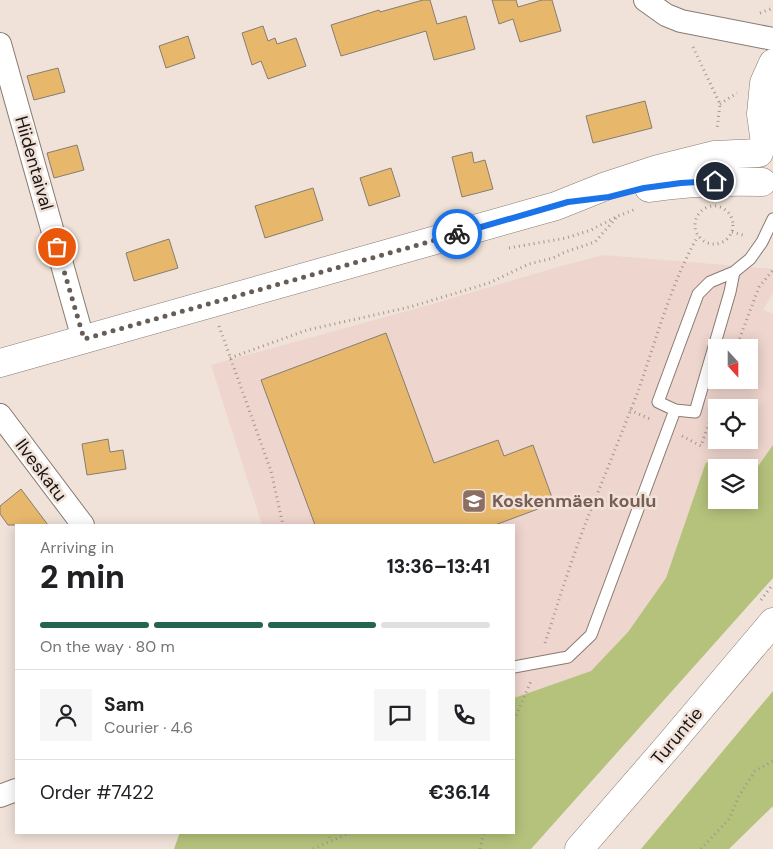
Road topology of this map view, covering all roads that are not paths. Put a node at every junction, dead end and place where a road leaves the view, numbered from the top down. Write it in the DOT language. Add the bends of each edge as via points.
graph roads {
  1 [pos="645,0"];
  2 [pos="773,39"];
  3 [pos="0,44"];
  4 [pos="773,64"];
  5 [pos="766,144"];
  6 [pos="714,180"];
  7 [pos="767,188"];
  8 [pos="773,219"];
  9 [pos="734,272"];
  10 [pos="84,339"];
  11 [pos="0,363"];
  12 [pos="675,410"];
  13 [pos="0,415"];
  14 [pos="82,524"];
  15 [pos="773,622"];
  16 [pos="515,667"];
  17 [pos="15,790"];
  18 [pos="0,796"];
  19 [pos="579,849"];
  1 -- 2 [label="street" via="681,21"];
  3 -- 10 [label="street, Hiidentaival"];
  4 -- 5 [label="main road" via="763,91 761,114"];
  5 -- 6 [label="main road"];
  5 -- 7 [label="main road" via="757,163 758,173"];
  6 -- 7 [label="main road"];
  6 -- 10 [label="main road" via="644,188 609,197 568,202"];
  8 -- 9 [label="lane" via="750,259"];
  9 -- 12 [label="lane" via="695,412"];
  9 -- 12 [label="lane" via="710,282 698,294 658,402"];
  10 -- 11 [label="main road"];
  12 -- 16 [label="lane" via="591,636 568,658"];
  13 -- 14 [label="street, Ilveskatu"];
  15 -- 19 [label="main road, Turuntie"];
  17 -- 18 [label="street"];
}
